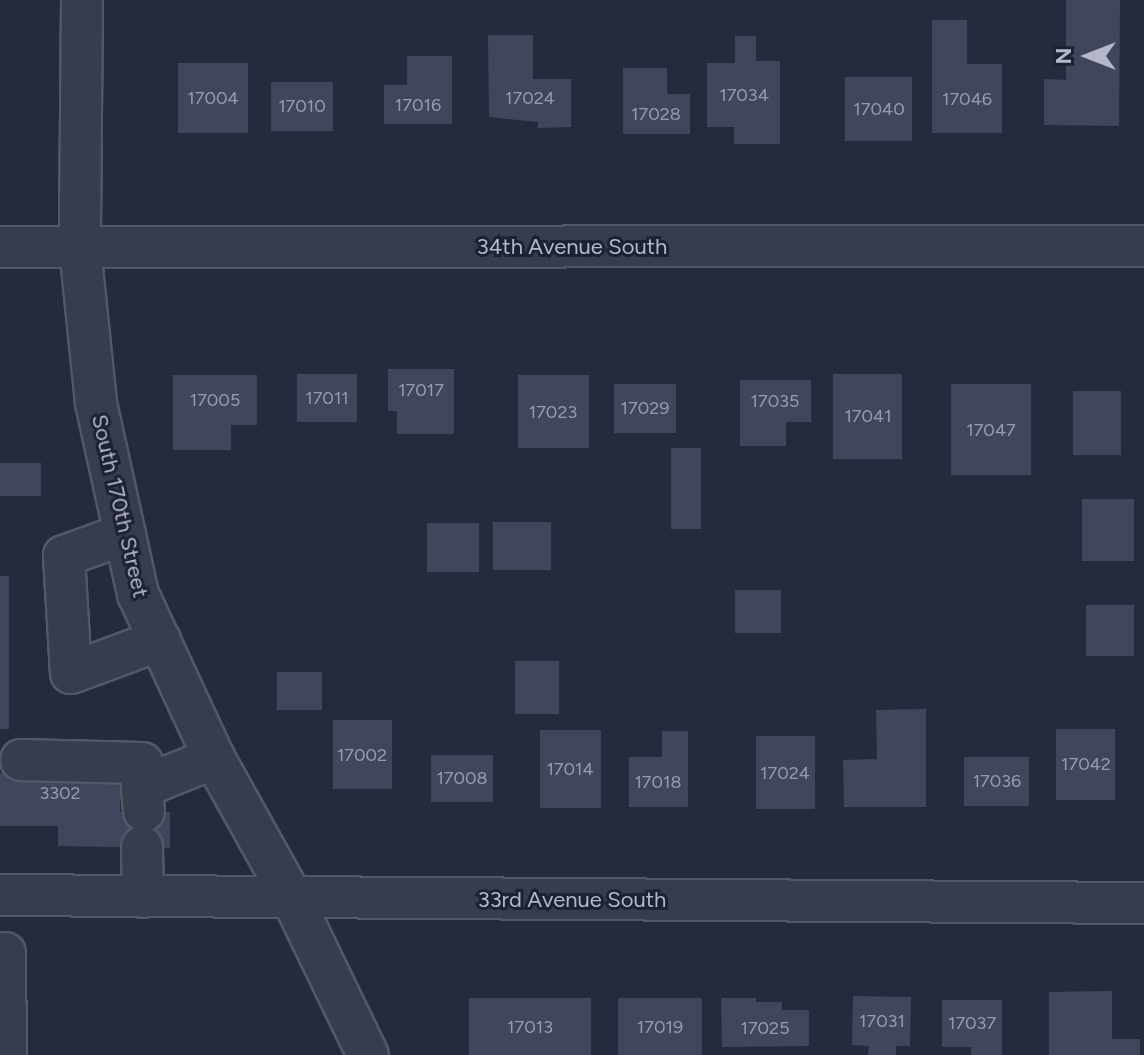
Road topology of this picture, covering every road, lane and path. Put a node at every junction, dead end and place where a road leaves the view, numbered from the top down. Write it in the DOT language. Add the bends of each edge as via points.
graph roads {
  1 [pos="82,0"];
  2 [pos="1144,246"];
  3 [pos="0,247"];
  4 [pos="80,248"];
  5 [pos="125,534"];
  6 [pos="160,640"];
  7 [pos="214,758"];
  8 [pos="21,760"];
  9 [pos="143,815"];
  10 [pos="0,895"];
  11 [pos="143,897"];
  12 [pos="293,900"];
  13 [pos="1144,903"];
  14 [pos="5,953"];
  15 [pos="6,1055"];
  16 [pos="368,1055"];
  1 -- 4 [label="street, South 170th Street"];
  2 -- 4 [label="street, 34th Avenue South"];
  3 -- 4 [label="street, 34th Avenue South"];
  4 -- 5 [label="street, South 170th Street" via="96,403"];
  5 -- 6 [label="street, South 170th Street" via="138,594"];
  5 -- 6 [label="street" via="64,556 71,673"];
  6 -- 7 [label="street, South 170th Street"];
  7 -- 9 [label="street"];
  7 -- 12 [label="street, South 170th Street"];
  8 -- 9 [label="street" via="142,763"];
  9 -- 11 [label="street"];
  10 -- 11 [label="street, 33rd Avenue South"];
  11 -- 12 [label="street, 33rd Avenue South"];
  12 -- 13 [label="street, 33rd Avenue South"];
  12 -- 16 [label="street, South 170th Street"];
  14 -- 15 [label="street"];
}
